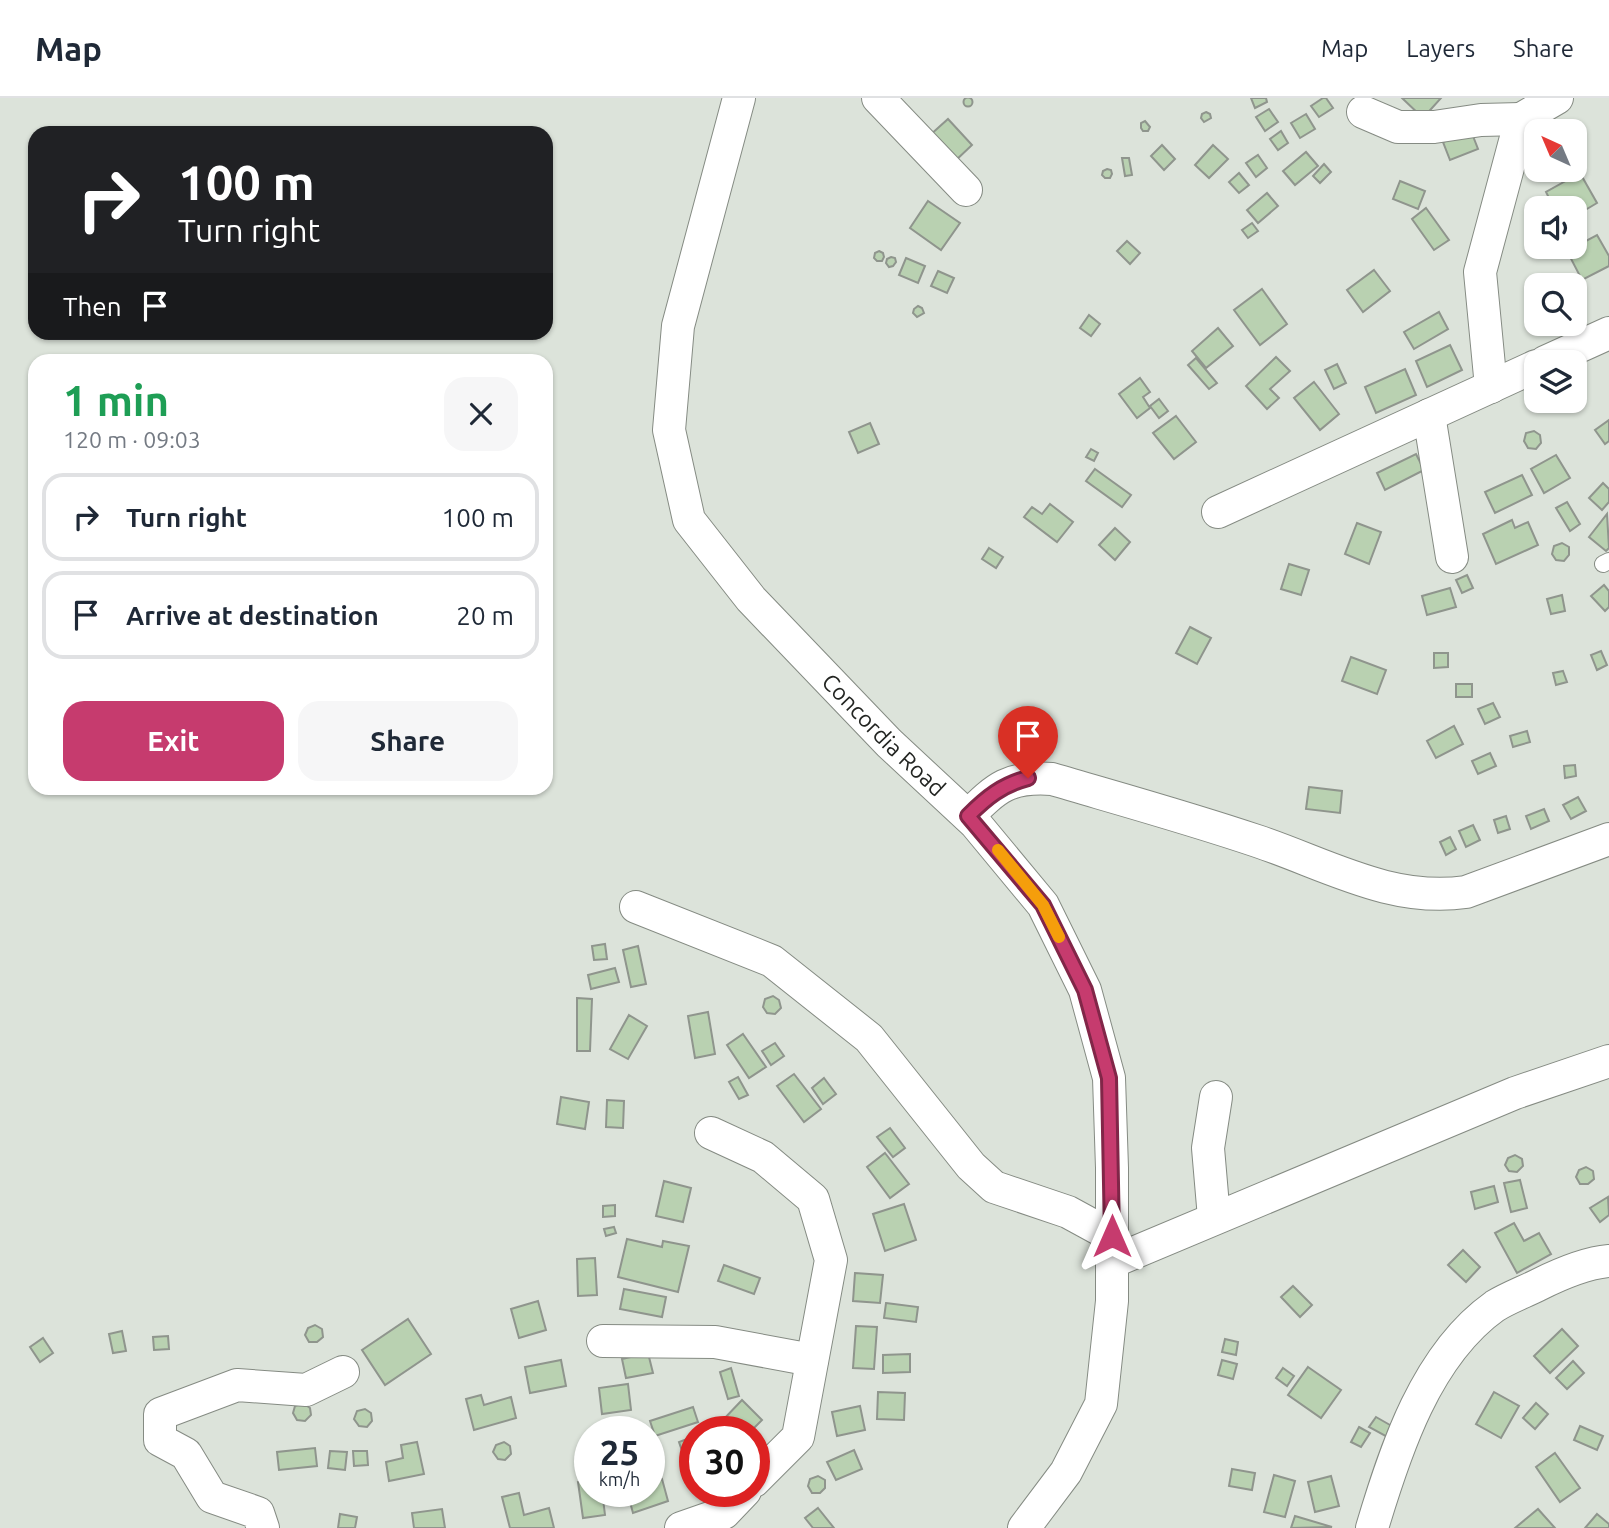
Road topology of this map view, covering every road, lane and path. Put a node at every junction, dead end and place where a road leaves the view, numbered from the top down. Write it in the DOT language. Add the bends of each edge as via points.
graph roads {
  1 [pos="739,98"];
  2 [pos="878,98"];
  3 [pos="1557,98"];
  4 [pos="1363,112"];
  5 [pos="1521,120"];
  6 [pos="966,190"];
  7 [pos="1609,333"];
  8 [pos="1571,350"];
  9 [pos="1524,372"];
  10 [pos="1491,387"];
  11 [pos="1429,415"];
  12 [pos="1218,512"];
  13 [pos="1452,557"];
  14 [pos="968,816"];
  15 [pos="1609,839"];
  16 [pos="636,907"];
  17 [pos="1609,1061"];
  18 [pos="1216,1097"];
  19 [pos="711,1133"];
  20 [pos="1214,1218"];
  21 [pos="1112,1249"];
  22 [pos="1609,1261"];
  23 [pos="603,1340"];
  24 [pos="812,1360"];
  25 [pos="343,1372"];
  26 [pos="770,1465"];
  27 [pos="730,1507"];
  28 [pos="263,1528"];
  29 [pos="681,1528"];
  30 [pos="1024,1528"];
  31 [pos="1372,1528"];
  1 -- 14 [label="street, Concordia Road" via="678,326 669,430 689,520 751,599 889,743"];
  2 -- 6 [label="street"];
  3 -- 5 [label="street"];
  4 -- 5 [label="street" via="1398,127"];
  5 -- 10 [label="street" via="1480,272"];
  7 -- 8 [label="street"];
  9 -- 10 [label="street"];
  10 -- 11 [label="street"];
  11 -- 12 [label="street"];
  11 -- 13 [label="street"];
  14 -- 15 [label="street" via="1009,783 1052,779 1256,841 1391,890 1441,896 1466,892"];
  14 -- 21 [label="street, Concordia Road" via="1043,905 1085,990 1109,1078"];
  16 -- 21 [label="street" via="772,961 869,1038 971,1166 994,1188 1068,1212"];
  17 -- 20 [label="street" via="1515,1093"];
  18 -- 20 [label="street" via="1208,1148"];
  19 -- 24 [label="street" via="763,1157 813,1199 831,1260"];
  20 -- 21 [label="street"];
  21 -- 30 [label="street, Concordia Road" via="1112,1301 1101,1404 1066,1472"];
  22 -- 31 [label="street" via="1558,1275 1496,1306 1465,1333 1432,1378 1410,1420 1391,1462"];
  23 -- 24 [label="street" via="715,1342"];
  24 -- 26 [label="street" via="797,1437"];
  25 -- 28 [label="street" via="306,1390 237,1385 160,1414 160,1440 186,1454 212,1497 258,1513"];
  27 -- 29 [label="street"];
}
